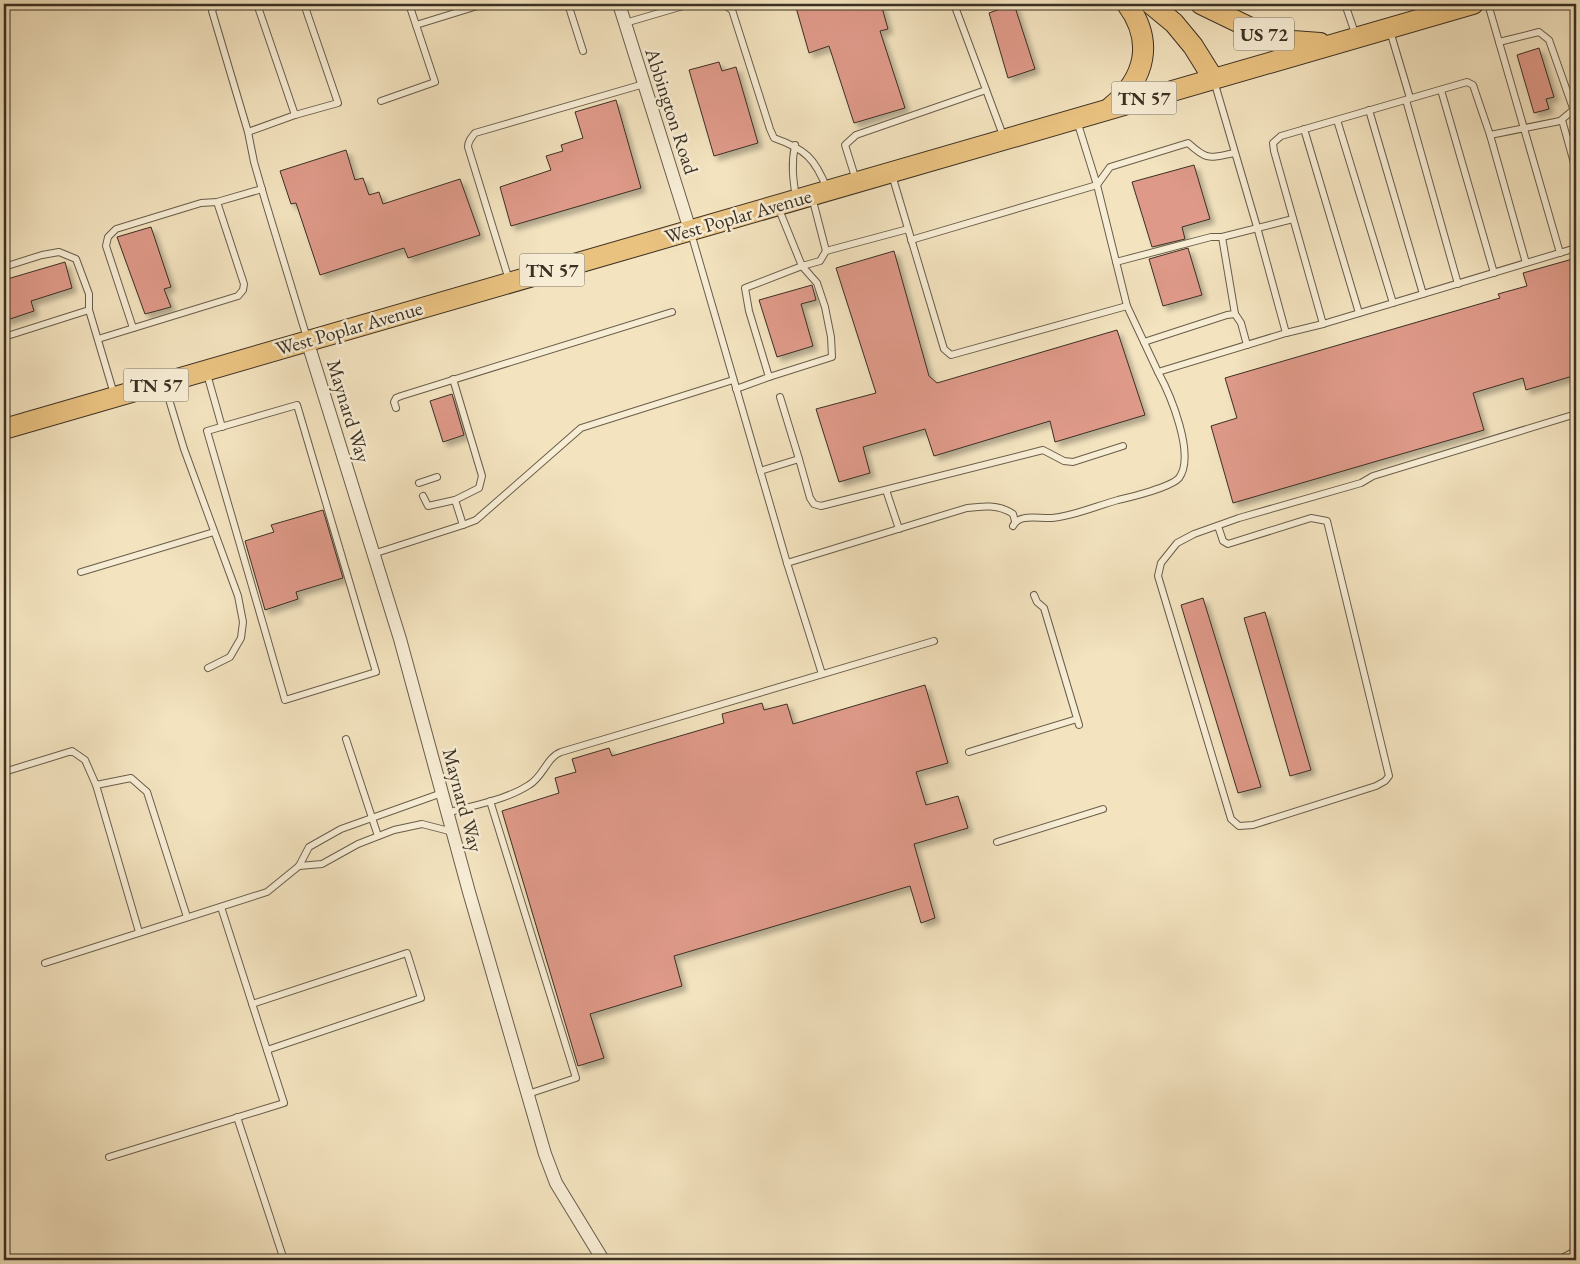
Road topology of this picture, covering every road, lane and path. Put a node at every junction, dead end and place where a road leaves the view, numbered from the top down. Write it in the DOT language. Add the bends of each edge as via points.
graph roads {
  1 [pos="216,4"];
  2 [pos="258,4"];
  3 [pos="304,4"];
  4 [pos="410,4"];
  5 [pos="484,4"];
  6 [pos="568,4"];
  7 [pos="619,4"];
  8 [pos="697,4"];
  9 [pos="723,4"];
  10 [pos="954,4"];
  11 [pos="1127,4"];
  12 [pos="1151,4"];
  13 [pos="1201,4"];
  14 [pos="1346,4"];
  15 [pos="1488,4"];
  16 [pos="1466,5"];
  17 [pos="625,23"];
  18 [pos="416,25"];
  19 [pos="1389,28"];
  20 [pos="1356,37"];
  21 [pos="1499,42"];
  22 [pos="1332,44"];
  23 [pos="584,51"];
  24 [pos="1213,78"];
  25 [pos="644,84"];
  26 [pos="986,90"];
  27 [pos="1441,90"];
  28 [pos="1408,99"];
  29 [pos="381,101"];
  30 [pos="1108,109"];
  31 [pos="1369,110"];
  32 [pos="1575,110"];
  33 [pos="295,115"];
  34 [pos="1076,118"];
  35 [pos="1336,120"];
  36 [pos="1562,120"];
  37 [pos="1304,129"];
  38 [pos="1525,129"];
  39 [pos="248,132"];
  40 [pos="1490,135"];
  41 [pos="1004,139"];
  42 [pos="795,145"];
  43 [pos="1234,153"];
  44 [pos="1576,170"];
  45 [pos="891,172"];
  46 [pos="856,182"];
  47 [pos="1096,185"];
  48 [pos="262,188"];
  49 [pos="803,197"];
  50 [pos="217,202"];
  51 [pos="1293,219"];
  52 [pos="1257,227"];
  53 [pos="908,229"];
  54 [pos="690,230"];
  55 [pos="1222,237"];
  56 [pos="911,240"];
  57 [pos="1576,248"];
  58 [pos="826,251"];
  59 [pos="1560,253"];
  60 [pos="1116,262"];
  61 [pos="1526,263"];
  62 [pos="802,266"];
  63 [pos="4,267"];
  64 [pos="1494,273"];
  65 [pos="510,282"];
  66 [pos="1458,284"];
  67 [pos="1424,294"];
  68 [pos="1393,303"];
  69 [pos="1127,306"];
  70 [pos="89,310"];
  71 [pos="672,312"];
  72 [pos="1359,313"];
  73 [pos="1235,314"];
  74 [pos="1323,324"];
  75 [pos="132,328"];
  76 [pos="1286,333"];
  77 [pos="4,337"];
  78 [pos="98,338"];
  79 [pos="307,340"];
  80 [pos="1144,342"];
  81 [pos="1247,345"];
  82 [pos="206,370"];
  83 [pos="1158,372"];
  84 [pos="769,377"];
  85 [pos="454,379"];
  86 [pos="733,380"];
  87 [pos="164,382"];
  88 [pos="736,389"];
  89 [pos="115,396"];
  90 [pos="780,397"];
  91 [pos="396,408"];
  92 [pos="1576,414"];
  93 [pos="222,427"];
  94 [pos="4,429"];
  95 [pos="1123,446"];
  96 [pos="799,459"];
  97 [pos="760,471"];
  98 [pos="437,477"];
  99 [pos="419,483"];
  100 [pos="886,490"];
  101 [pos="423,496"];
  102 [pos="455,500"];
  103 [pos="1012,514"];
  104 [pos="1022,518"];
  105 [pos="463,525"];
  106 [pos="1218,526"];
  107 [pos="899,529"];
  108 [pos="214,532"];
  109 [pos="373,554"];
  110 [pos="786,563"];
  111 [pos="81,572"];
  112 [pos="1034,595"];
  113 [pos="934,641"];
  114 [pos="208,668"];
  115 [pos="822,674"];
  116 [pos="346,739"];
  117 [pos="969,752"];
  118 [pos="4,772"];
  119 [pos="96,785"];
  120 [pos="442,793"];
  121 [pos="490,801"];
  122 [pos="1103,809"];
  123 [pos="447,813"];
  124 [pos="372,817"];
  125 [pos="453,832"];
  126 [pos="378,836"];
  127 [pos="997,842"];
  128 [pos="299,866"];
  129 [pos="221,907"];
  130 [pos="186,917"];
  131 [pos="139,932"];
  132 [pos="45,963"];
  133 [pos="252,1004"];
  134 [pos="267,1050"];
  135 [pos="528,1094"];
  136 [pos="237,1117"];
  137 [pos="109,1157"];
  138 [pos="1576,1254"];
  139 [pos="284,1260"];
  140 [pos="603,1260"];
  141 [pos="1565,1260"];
  1 -- 39 [label="lane" via="212,11"];
  2 -- 33 [label="lane"];
  3 -- 33 [label="lane" via="338,103"];
  4 -- 18 [label="lane"];
  5 -- 18 [label="lane"];
  6 -- 23 [label="lane"];
  7 -- 17 [label="street, Abbington Road"];
  8 -- 17 [label="lane"];
  9 -- 42 [label="lane" via="732,10 774,138"];
  10 -- 26 [label="lane"];
  11 -- 30 [label="main road" via="1141,29 1144,50 1135,80 1125,95"];
  12 -- 24 [label="main road" via="1174,23"];
  13 -- 22 [label="main road, US 72" via="1261,33 1293,41"];
  14 -- 20 [label="lane"];
  15 -- 21 [label="lane"];
  16 -- 19 [label="main road, West Poplar Avenue / US 72"];
  17 -- 25 [label="street, Abbington Road"];
  18 -- 29 [label="lane" via="436,82"];
  19 -- 20 [label="main road, West Poplar Avenue / US 72"];
  19 -- 28 [label="lane"];
  20 -- 22 [label="main road, West Poplar Avenue / US 72"];
  21 -- 32 [label="lane" via="1539,32 1549,40"];
  21 -- 38 [label="lane"];
  22 -- 24 [label="main road, West Poplar Avenue / US 72"];
  24 -- 30 [label="main road, West Poplar Avenue / TN 57"];
  24 -- 43 [label="lane"];
  25 -- 54 [label="street, Abbington Road"];
  25 -- 65 [label="lane" via="475,133 471,138 468,147"];
  26 -- 41 [label="lane"];
  26 -- 46 [label="lane" via="856,135 845,145"];
  27 -- 28 [label="lane"];
  27 -- 40 [label="lane" via="1467,82 1473,85"];
  27 -- 64 [label="lane"];
  28 -- 31 [label="lane"];
  28 -- 66 [label="lane"];
  30 -- 34 [label="main road, West Poplar Avenue / TN 57"];
  31 -- 35 [label="lane"];
  31 -- 67 [label="lane"];
  32 -- 36 [label="lane"];
  33 -- 39 [label="lane"];
  34 -- 41 [label="main road, West Poplar Avenue / TN 57"];
  34 -- 47 [label="lane"];
  35 -- 37 [label="lane"];
  35 -- 68 [label="lane"];
  36 -- 38 [label="lane"];
  36 -- 44 [label="lane"];
  37 -- 51 [label="lane" via="1281,136 1274,143"];
  37 -- 72 [label="lane"];
  38 -- 40 [label="lane"];
  38 -- 59 [label="lane"];
  39 -- 48 [label="lane"];
  40 -- 61 [label="lane"];
  41 -- 45 [label="main road, West Poplar Avenue / TN 57"];
  42 -- 49 [label="lane" via="792,175"];
  42 -- 49 [label="lane" via="818,168"];
  43 -- 47 [label="lane" via="1211,158 1188,143 1110,167"];
  43 -- 52 [label="lane"];
  45 -- 46 [label="main road, West Poplar Avenue / TN 57"];
  45 -- 53 [label="lane"];
  46 -- 49 [label="main road, West Poplar Avenue / TN 57"];
  47 -- 56 [label="lane"];
  47 -- 60 [label="lane"];
  48 -- 50 [label="lane"];
  48 -- 79 [label="lane"];
  49 -- 54 [label="main road, West Poplar Avenue / TN 57"];
  49 -- 58 [label="lane"];
  49 -- 62 [label="lane"];
  50 -- 75 [label="lane" via="244,284 243,290 238,296"];
  50 -- 75 [label="lane" via="201,203 116,229 108,237 106,246"];
  51 -- 52 [label="lane"];
  51 -- 74 [label="lane"];
  52 -- 55 [label="lane"];
  52 -- 76 [label="lane"];
  53 -- 56 [label="lane"];
  53 -- 58 [label="lane"];
  54 -- 65 [label="main road, West Poplar Avenue / TN 57"];
  54 -- 86 [label="lane"];
  55 -- 60 [label="lane" via="1211,236"];
  55 -- 73 [label="lane"];
  56 -- 69 [label="lane" via="944,349 951,355"];
  57 -- 59 [label="lane"];
  58 -- 62 [label="lane" via="820,261"];
  59 -- 61 [label="lane"];
  60 -- 69 [label="lane"];
  61 -- 64 [label="lane"];
  62 -- 84 [label="lane" via="746,288 749,311"];
  62 -- 84 [label="lane" via="817,283 825,307 832,357"];
  63 -- 70 [label="lane" via="42,254 60,252 76,259 89,294"];
  64 -- 66 [label="lane"];
  65 -- 79 [label="main road, West Poplar Avenue / TN 57"];
  66 -- 67 [label="lane"];
  67 -- 68 [label="lane"];
  68 -- 72 [label="lane"];
  69 -- 80 [label="lane"];
  70 -- 77 [label="lane"];
  70 -- 78 [label="lane"];
  71 -- 85 [label="lane"];
  72 -- 74 [label="lane"];
  73 -- 80 [label="lane"];
  73 -- 81 [label="lane"];
  74 -- 76 [label="lane"];
  75 -- 78 [label="lane"];
  76 -- 81 [label="lane"];
  78 -- 89 [label="lane"];
  79 -- 82 [label="main road, West Poplar Avenue / TN 57"];
  79 -- 109 [label="street, Maynard Way"];
  80 -- 83 [label="lane"];
  81 -- 83 [label="lane"];
  82 -- 87 [label="main road, West Poplar Avenue / TN 57"];
  82 -- 93 [label="lane"];
  83 -- 104 [label="lane" via="1184,442 1183,469 1178,479 1161,487 1052,518"];
  84 -- 88 [label="lane"];
  85 -- 91 [label="lane" via="396,398"];
  85 -- 102 [label="lane" via="482,476 479,488"];
  86 -- 88 [label="lane"];
  86 -- 105 [label="lane" via="581,428 488,511"];
  87 -- 89 [label="main road, West Poplar Avenue / TN 57"];
  87 -- 108 [label="lane"];
  88 -- 97 [label="lane"];
  89 -- 94 [label="main road, West Poplar Avenue / TN 57"];
  90 -- 96 [label="lane"];
  92 -- 106 [label="lane"];
  93 -- 93 [label="lane" via="207,431 285,700 376,672 297,405"];
  95 -- 100 [label="lane" via="1073,462 1043,450"];
  96 -- 97 [label="lane"];
  96 -- 100 [label="lane" via="814,504 821,506"];
  97 -- 110 [label="lane"];
  98 -- 99 [label="lane"];
  100 -- 107 [label="lane"];
  101 -- 102 [label="lane" via="428,506"];
  102 -- 105 [label="lane"];
  103 -- 104 [label="lane"];
  103 -- 104 [label="lane" via="1014,524"];
  103 -- 107 [label="lane" via="999,508 979,506"];
  105 -- 109 [label="lane"];
  106 -- 106 [label="lane" via="1177,543 1161,562 1158,576 1231,819 1239,826 1253,825 1385,781 1388,776 1327,521 1311,518 1228,544 1222,541"];
  107 -- 110 [label="lane"];
  108 -- 111 [label="lane"];
  108 -- 114 [label="lane" via="238,596 243,622 241,638 230,657"];
  109 -- 120 [label="street, Maynard Way"];
  110 -- 115 [label="lane"];
  112 -- 117 [label="lane" via="1044,608 1078,722"];
  113 -- 115 [label="lane"];
  115 -- 121 [label="lane" via="561,752 553,756 543,773 529,786"];
  116 -- 124 [label="lane"];
  118 -- 119 [label="lane" via="72,751 85,760"];
  119 -- 130 [label="lane" via="132,778 147,792"];
  119 -- 131 [label="lane"];
  120 -- 123 [label="street, Maynard Way"];
  120 -- 124 [label="lane"];
  121 -- 123 [label="lane"];
  121 -- 135 [label="lane" via="576,1078"];
  122 -- 127 [label="lane"];
  123 -- 125 [label="street, Maynard Way"];
  124 -- 126 [label="lane"];
  124 -- 128 [label="lane" via="340,829 309,847"];
  125 -- 126 [label="lane" via="422,824"];
  125 -- 135 [label="street, Maynard Way"];
  126 -- 128 [label="lane" via="322,864"];
  128 -- 129 [label="lane" via="267,892"];
  129 -- 130 [label="lane"];
  129 -- 133 [label="lane"];
  130 -- 131 [label="lane"];
  131 -- 132 [label="lane"];
  133 -- 134 [label="lane"];
  133 -- 134 [label="lane" via="407,953 421,998"];
  134 -- 136 [label="lane" via="284,1103"];
  135 -- 140 [label="street, Maynard Way" via="556,1183"];
  136 -- 137 [label="lane"];
  136 -- 139 [label="lane"];
  138 -- 141 [label="street"];
}
